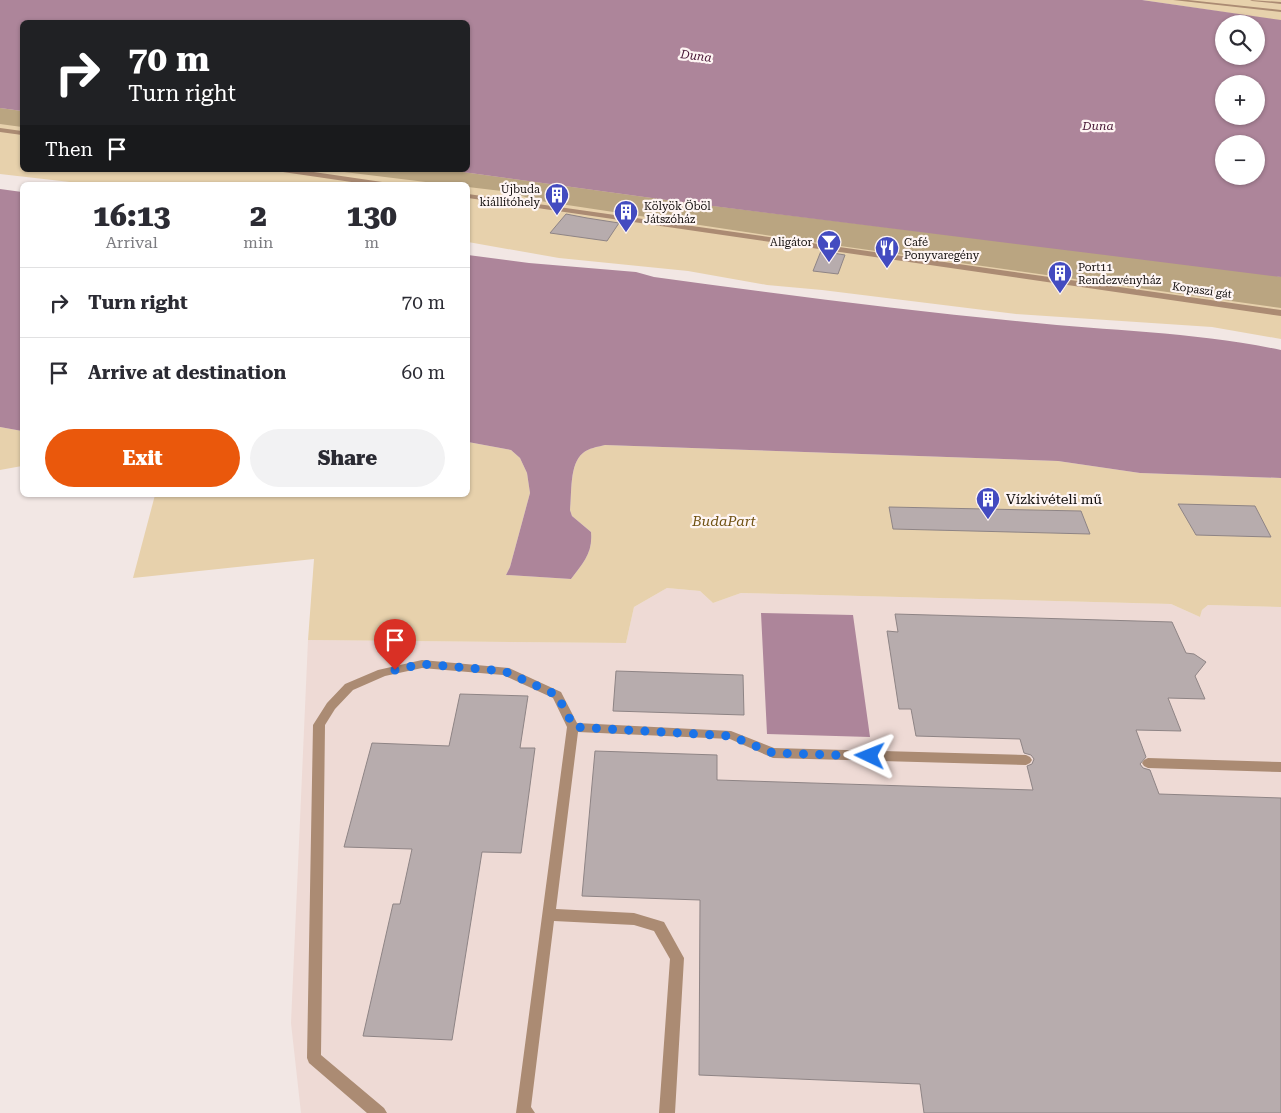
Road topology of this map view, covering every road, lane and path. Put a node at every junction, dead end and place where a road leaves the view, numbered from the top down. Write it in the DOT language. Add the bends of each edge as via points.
graph roads {
  1 [pos="1175,0"];
  2 [pos="1252,0"];
  3 [pos="1281,3"];
  4 [pos="1281,11"];
  5 [pos="0,130"];
  6 [pos="20,133"];
  7 [pos="297,172"];
  8 [pos="368,182"];
  9 [pos="470,196"];
  10 [pos="1281,313"];
  11 [pos="574,727"];
  12 [pos="1026,760"];
  13 [pos="1148,763"];
  14 [pos="1281,767"];
  15 [pos="549,915"];
  16 [pos="524,1112"];
  17 [pos="379,1113"];
  18 [pos="667,1113"];
  1 -- 4 [label="lane"];
  2 -- 3 [label="lane"];
  5 -- 6 [label="street"];
  7 -- 8 [label="street"];
  9 -- 10 [label="street, Kopaszi gát"];
  11 -- 12 [label="lane" via="731,736 773,753"];
  11 -- 15 [label="lane"];
  11 -- 17 [label="lane" via="557,695 504,671 422,664 349,687 330,706 319,725 314,1058"];
  13 -- 14 [label="lane"];
  15 -- 16 [label="lane"];
  15 -- 18 [label="lane" via="634,919 659,926 678,958"];
}
